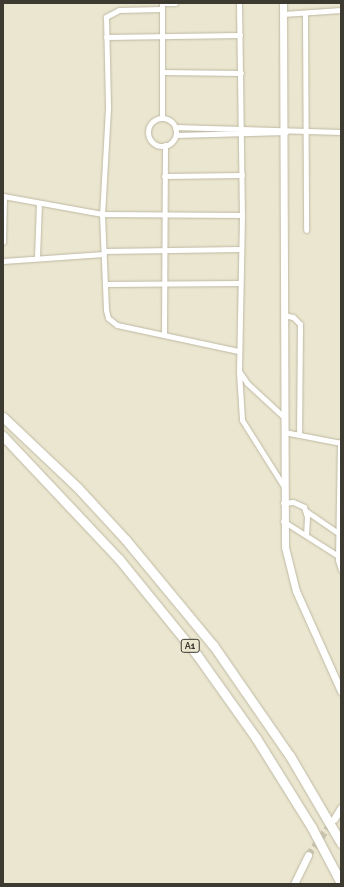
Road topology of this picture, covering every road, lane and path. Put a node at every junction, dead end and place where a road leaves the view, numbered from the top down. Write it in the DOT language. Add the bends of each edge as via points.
graph roads {
  1 [pos="175,3"];
  2 [pos="239,3"];
  3 [pos="283,3"];
  4 [pos="162,5"];
  5 [pos="341,10"];
  6 [pos="283,14"];
  7 [pos="305,14"];
  8 [pos="240,36"];
  9 [pos="163,37"];
  10 [pos="106,38"];
  11 [pos="163,72"];
  12 [pos="240,73"];
  13 [pos="162,118"];
  14 [pos="175,127"];
  15 [pos="241,128"];
  16 [pos="286,131"];
  17 [pos="306,131"];
  18 [pos="341,132"];
  19 [pos="176,134"];
  20 [pos="242,134"];
  21 [pos="165,145"];
  22 [pos="242,175"];
  23 [pos="164,176"];
  24 [pos="3,196"];
  25 [pos="38,203"];
  26 [pos="102,214"];
  27 [pos="242,215"];
  28 [pos="162,216"];
  29 [pos="306,230"];
  30 [pos="3,242"];
  31 [pos="163,249"];
  32 [pos="241,249"];
  33 [pos="104,253"];
  34 [pos="37,257"];
  35 [pos="3,261"];
  36 [pos="240,283"];
  37 [pos="105,284"];
  38 [pos="163,284"];
  39 [pos="284,315"];
  40 [pos="164,335"];
  41 [pos="238,351"];
  42 [pos="239,371"];
  43 [pos="3,417"];
  44 [pos="284,417"];
  45 [pos="284,432"];
  46 [pos="299,435"];
  47 [pos="3,436"];
  48 [pos="340,442"];
  49 [pos="283,484"];
  50 [pos="283,504"];
  51 [pos="306,511"];
  52 [pos="283,521"];
  53 [pos="306,534"];
  54 [pos="340,535"];
  55 [pos="340,557"];
  56 [pos="341,570"];
  57 [pos="341,691"];
  58 [pos="341,808"];
  59 [pos="334,819"];
  60 [pos="341,843"];
  61 [pos="308,856"];
  62 [pos="341,883"];
  63 [pos="294,884"];
  1 -- 4 [label="street"];
  2 -- 8 [label="street"];
  3 -- 6 [label="street"];
  4 -- 9 [label="street"];
  4 -- 10 [label="street" via="110,13 106,17"];
  5 -- 7 [label="street"];
  6 -- 7 [label="street"];
  6 -- 16 [label="street"];
  7 -- 17 [label="street"];
  8 -- 9 [label="street"];
  8 -- 12 [label="street"];
  9 -- 10 [label="street"];
  9 -- 11 [label="street"];
  10 -- 26 [label="street" via="108,108"];
  11 -- 12 [label="street"];
  11 -- 13 [label="street"];
  12 -- 15 [label="street"];
  13 -- 14 [label="street" via="170,120"];
  13 -- 21 [label="street" via="152,122 149,131 155,143"];
  14 -- 15 [label="street"];
  14 -- 19 [label="street"];
  15 -- 16 [label="street"];
  15 -- 20 [label="street"];
  16 -- 17 [label="street"];
  16 -- 20 [label="street"];
  16 -- 39 [label="street"];
  17 -- 18 [label="street"];
  17 -- 29 [label="street"];
  19 -- 20 [label="street"];
  19 -- 21 [label="street"];
  20 -- 22 [label="street"];
  21 -- 23 [label="street"];
  22 -- 23 [label="street"];
  22 -- 27 [label="street"];
  23 -- 28 [label="street"];
  24 -- 25 [label="street"];
  24 -- 30 [label="street"];
  25 -- 26 [label="street"];
  25 -- 34 [label="street"];
  26 -- 28 [label="street"];
  26 -- 33 [label="street"];
  27 -- 28 [label="street"];
  27 -- 32 [label="street"];
  28 -- 31 [label="street"];
  31 -- 32 [label="street"];
  31 -- 33 [label="street"];
  31 -- 38 [label="street"];
  32 -- 36 [label="street"];
  33 -- 34 [label="street"];
  33 -- 37 [label="street"];
  34 -- 35 [label="street"];
  36 -- 38 [label="street"];
  36 -- 41 [label="street"];
  37 -- 38 [label="street"];
  37 -- 40 [label="street" via="106,310 113,322"];
  38 -- 40 [label="street"];
  39 -- 44 [label="street"];
  39 -- 46 [label="street" via="293,317 300,324"];
  40 -- 41 [label="street"];
  41 -- 42 [label="street"];
  42 -- 44 [label="street" via="247,383"];
  42 -- 49 [label="street" via="242,420"];
  43 -- 60 [label="highway, A1" via="89,499 200,628 254,702 318,801"];
  44 -- 45 [label="street"];
  45 -- 46 [label="street"];
  45 -- 49 [label="street"];
  46 -- 48 [label="street"];
  47 -- 62 [label="highway, A1" via="119,559 197,655 268,757 312,828"];
  48 -- 54 [label="street"];
  49 -- 50 [label="street"];
  50 -- 51 [label="street" via="299,504"];
  50 -- 52 [label="street"];
  51 -- 53 [label="street"];
  51 -- 54 [label="street"];
  52 -- 53 [label="street"];
  52 -- 57 [label="street" via="285,547 296,591"];
  53 -- 55 [label="street"];
  54 -- 55 [label="street"];
  55 -- 56 [label="street"];
  58 -- 59 [label="street"];
  61 -- 63 [label="street"];
}
